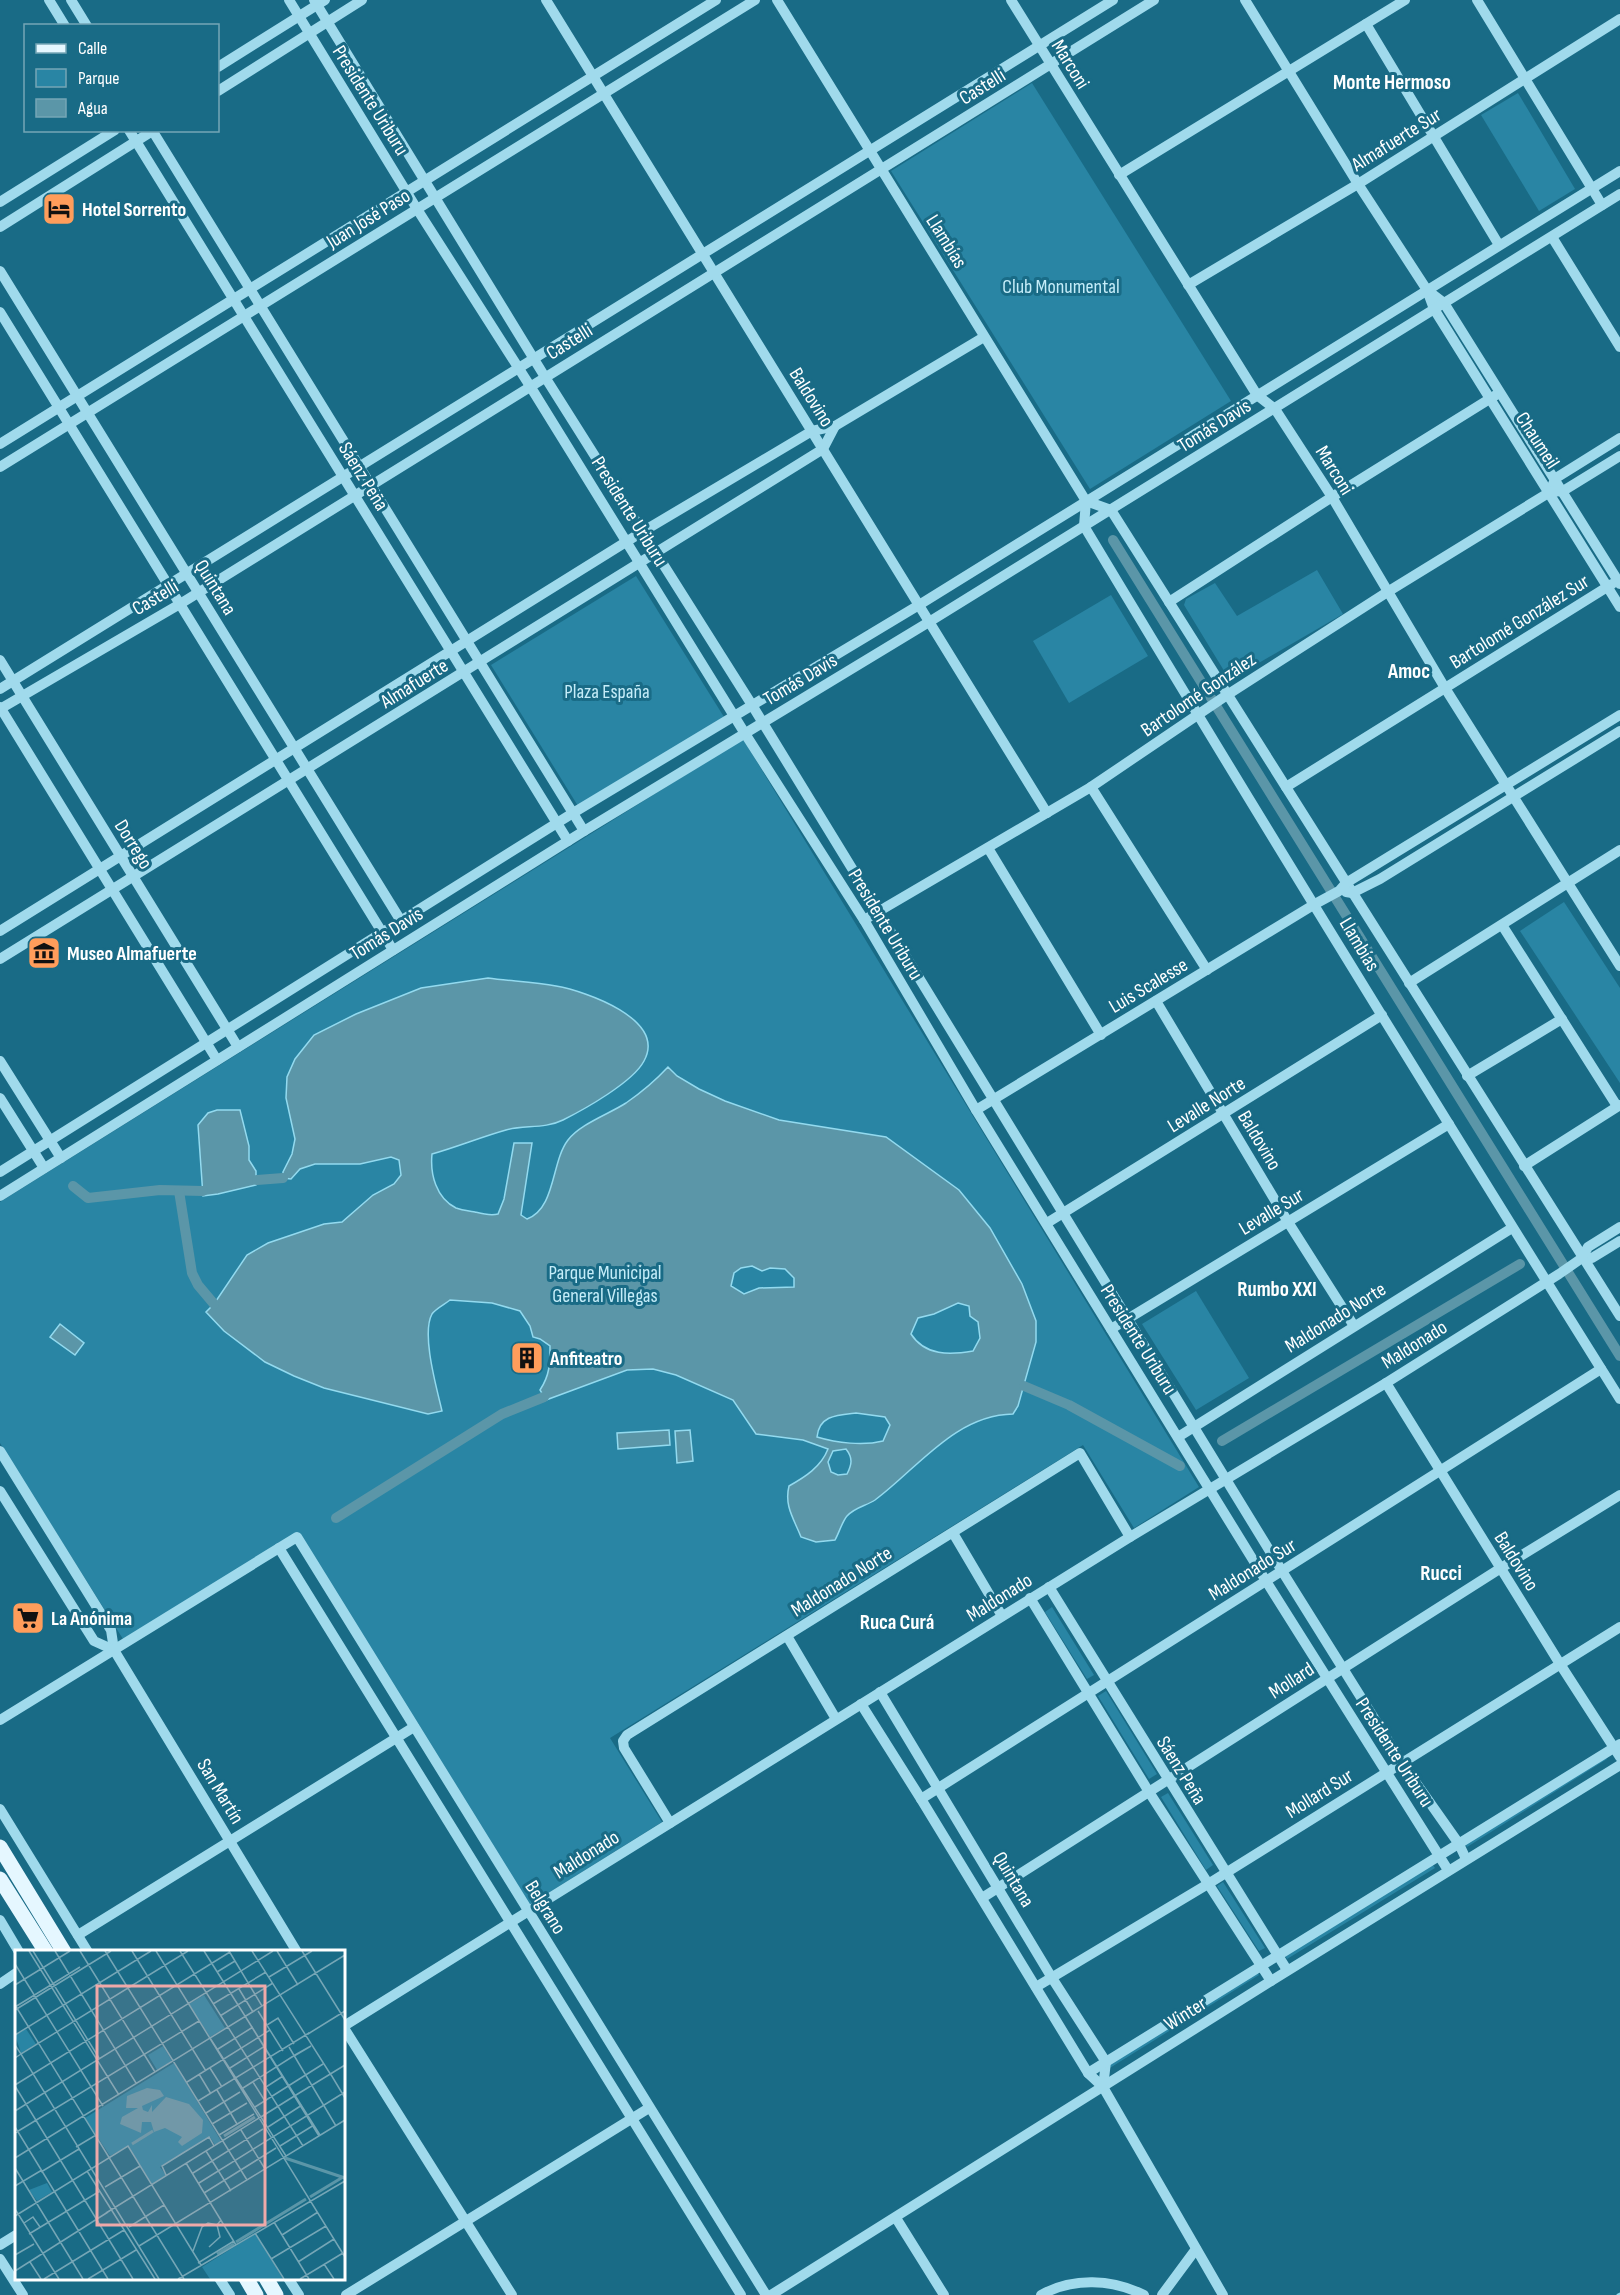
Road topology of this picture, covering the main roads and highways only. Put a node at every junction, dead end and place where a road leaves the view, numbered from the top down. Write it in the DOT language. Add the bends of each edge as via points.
graph roads {
  1 [pos="0,1847"];
  2 [pos="0,1879"];
  3 [pos="45,1950"];
  4 [pos="63,1950"];
  5 [pos="247,2280"];
  6 [pos="267,2280"];
  7 [pos="256,2295"];
  8 [pos="276,2295"];
  1 -- 4 [label="main road"];
  2 -- 3 [label="main road"];
  5 -- 7 [label="main road"];
  6 -- 8 [label="main road"];
}
